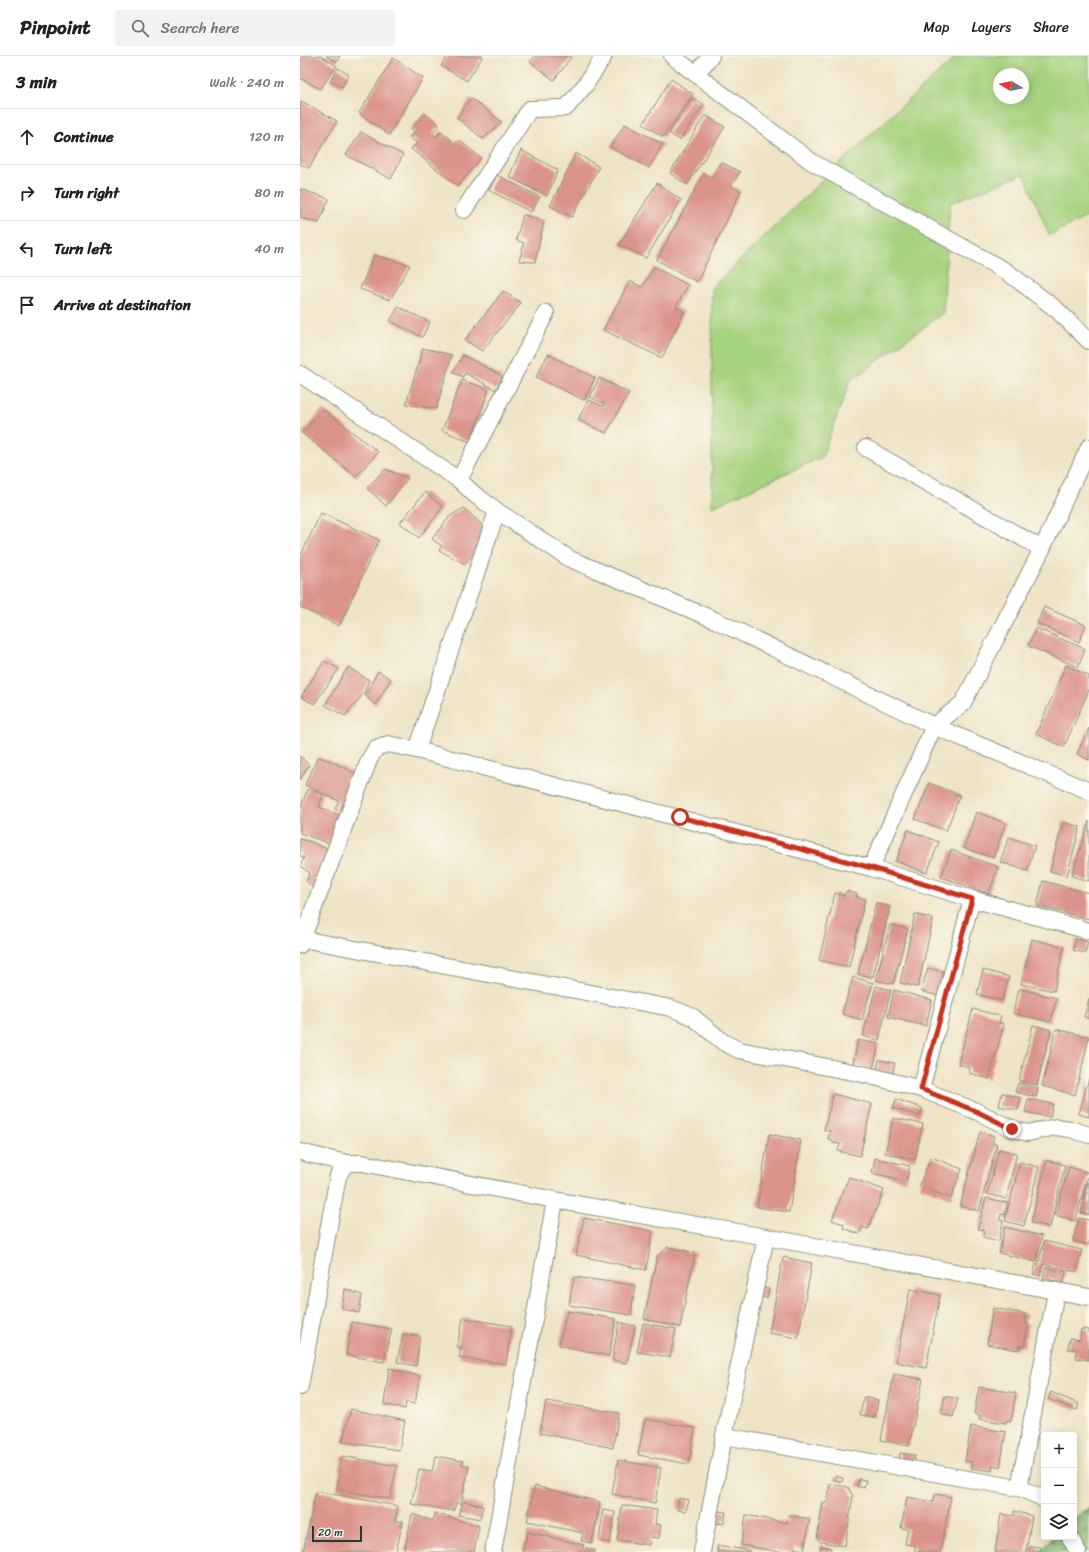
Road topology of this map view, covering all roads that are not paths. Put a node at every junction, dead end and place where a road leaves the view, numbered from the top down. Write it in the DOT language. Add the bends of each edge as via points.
graph roads {
  1 [pos="604,56"];
  2 [pos="672,56"];
  3 [pos="710,56"];
  4 [pos="696,74"];
  5 [pos="464,210"];
  6 [pos="546,313"];
  7 [pos="1086,334"];
  8 [pos="300,374"];
  9 [pos="1089,447"];
  10 [pos="866,448"];
  11 [pos="460,480"];
  12 [pos="497,511"];
  13 [pos="1042,548"];
  14 [pos="934,726"];
  15 [pos="417,750"];
  16 [pos="1089,791"];
  17 [pos="872,868"];
  18 [pos="972,899"];
  19 [pos="1089,931"];
  20 [pos="301,942"];
  21 [pos="921,1089"];
  22 [pos="1089,1135"];
  23 [pos="300,1152"];
  24 [pos="346,1163"];
  25 [pos="555,1200"];
  26 [pos="766,1237"];
  27 [pos="1056,1292"];
  28 [pos="1089,1297"];
  29 [pos="300,1387"];
  30 [pos="724,1436"];
  31 [pos="1019,1488"];
  32 [pos="1041,1497"];
  33 [pos="1072,1540"];
  34 [pos="493,1552"];
  35 [pos="702,1552"];
  36 [pos="1078,1552"];
  1 -- 5 [label="street" via="566,108 530,109"];
  2 -- 4 [label="street"];
  3 -- 4 [label="street"];
  4 -- 7 [label="street" via="812,162 1007,272"];
  6 -- 11 [label="street"];
  8 -- 11 [label="street"];
  9 -- 13 [label="street"];
  10 -- 13 [label="street"];
  11 -- 12 [label="street"];
  12 -- 14 [label="street" via="570,559 715,620"];
  12 -- 15 [label="street"];
  13 -- 14 [label="street" via="963,703"];
  14 -- 16 [label="street"];
  14 -- 17 [label="street"];
  15 -- 17 [label="street"];
  15 -- 20 [label="street" via="388,744 376,748 369,760"];
  17 -- 18 [label="street"];
  18 -- 19 [label="street"];
  18 -- 21 [label="street"];
  20 -- 21 [label="street" via="672,1008 693,1017 723,1042 739,1050 863,1074"];
  21 -- 22 [label="street" via="1012,1129 1028,1133 1056,1127"];
  23 -- 24 [label="street"];
  24 -- 25 [label="street" via="362,1163"];
  24 -- 29 [label="street" via="338,1176"];
  25 -- 26 [label="street"];
  25 -- 34 [label="street"];
  26 -- 27 [label="street"];
  26 -- 30 [label="street"];
  27 -- 28 [label="street"];
  27 -- 31 [label="street"];
  30 -- 31 [label="street"];
  30 -- 35 [label="street"];
  31 -- 32 [label="street"];
  33 -- 36 [label="street"];
}
